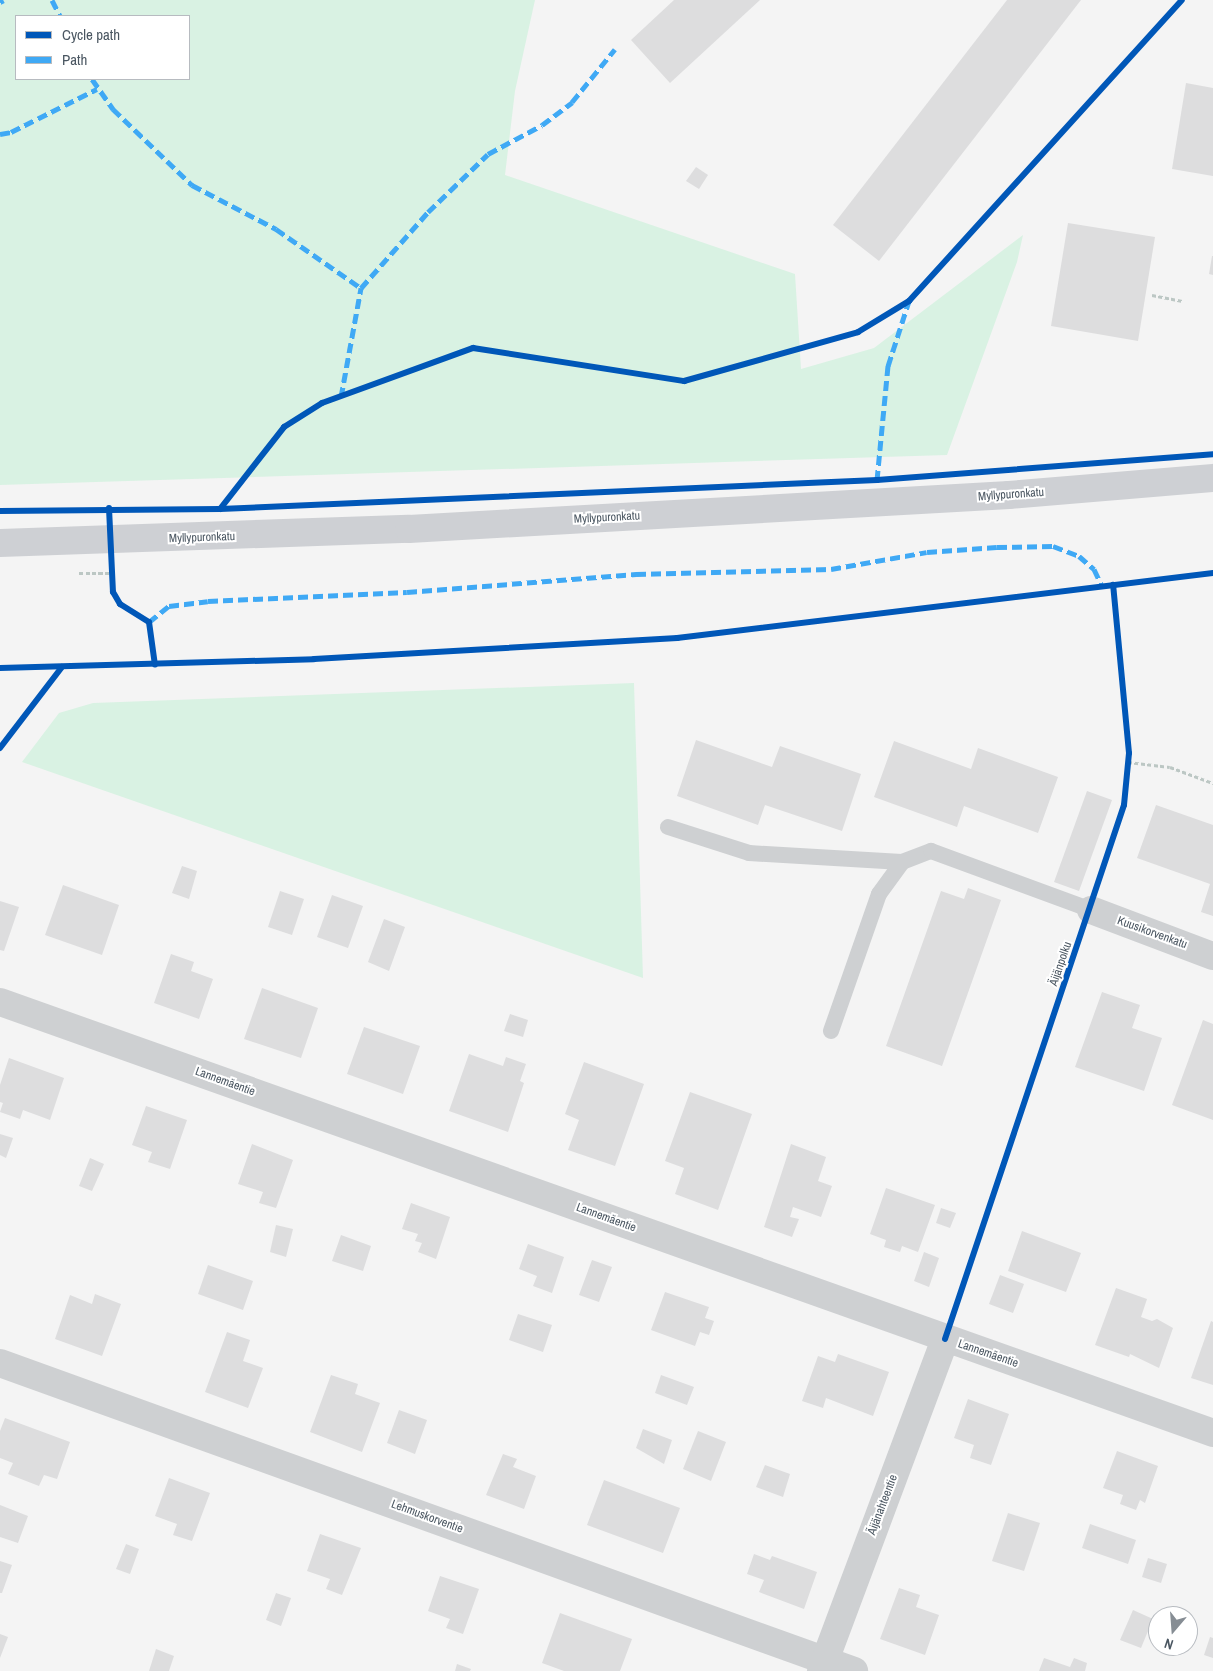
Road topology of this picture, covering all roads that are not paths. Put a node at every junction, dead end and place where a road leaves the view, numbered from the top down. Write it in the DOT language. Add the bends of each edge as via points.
graph roads {
  1 [pos="1213,478"];
  2 [pos="0,543"];
  3 [pos="668,827"];
  4 [pos="902,862"];
  5 [pos="1091,910"];
  6 [pos="1213,956"];
  7 [pos="0,1002"];
  8 [pos="831,1031"];
  9 [pos="945,1339"];
  10 [pos="0,1363"];
  11 [pos="1213,1433"];
  12 [pos="823,1666"];
  13 [pos="854,1671"];
  1 -- 2 [label="main road, Myllypuronkatu" via="1010,495 524,523"];
  3 -- 4 [label="lane" via="749,853"];
  4 -- 5 [label="lane" via="931,850"];
  4 -- 8 [label="lane" via="879,894"];
  5 -- 6 [label="street, Kuusikorvenkatu"];
  7 -- 9 [label="street, Lannemäentie"];
  9 -- 11 [label="street, Lannemäentie"];
  9 -- 12 [label="street, Äijänahteentie"];
  10 -- 12 [label="street, Lehmuskorventie"];
  12 -- 13 [label="street, Lehmuskorventie"];
}
